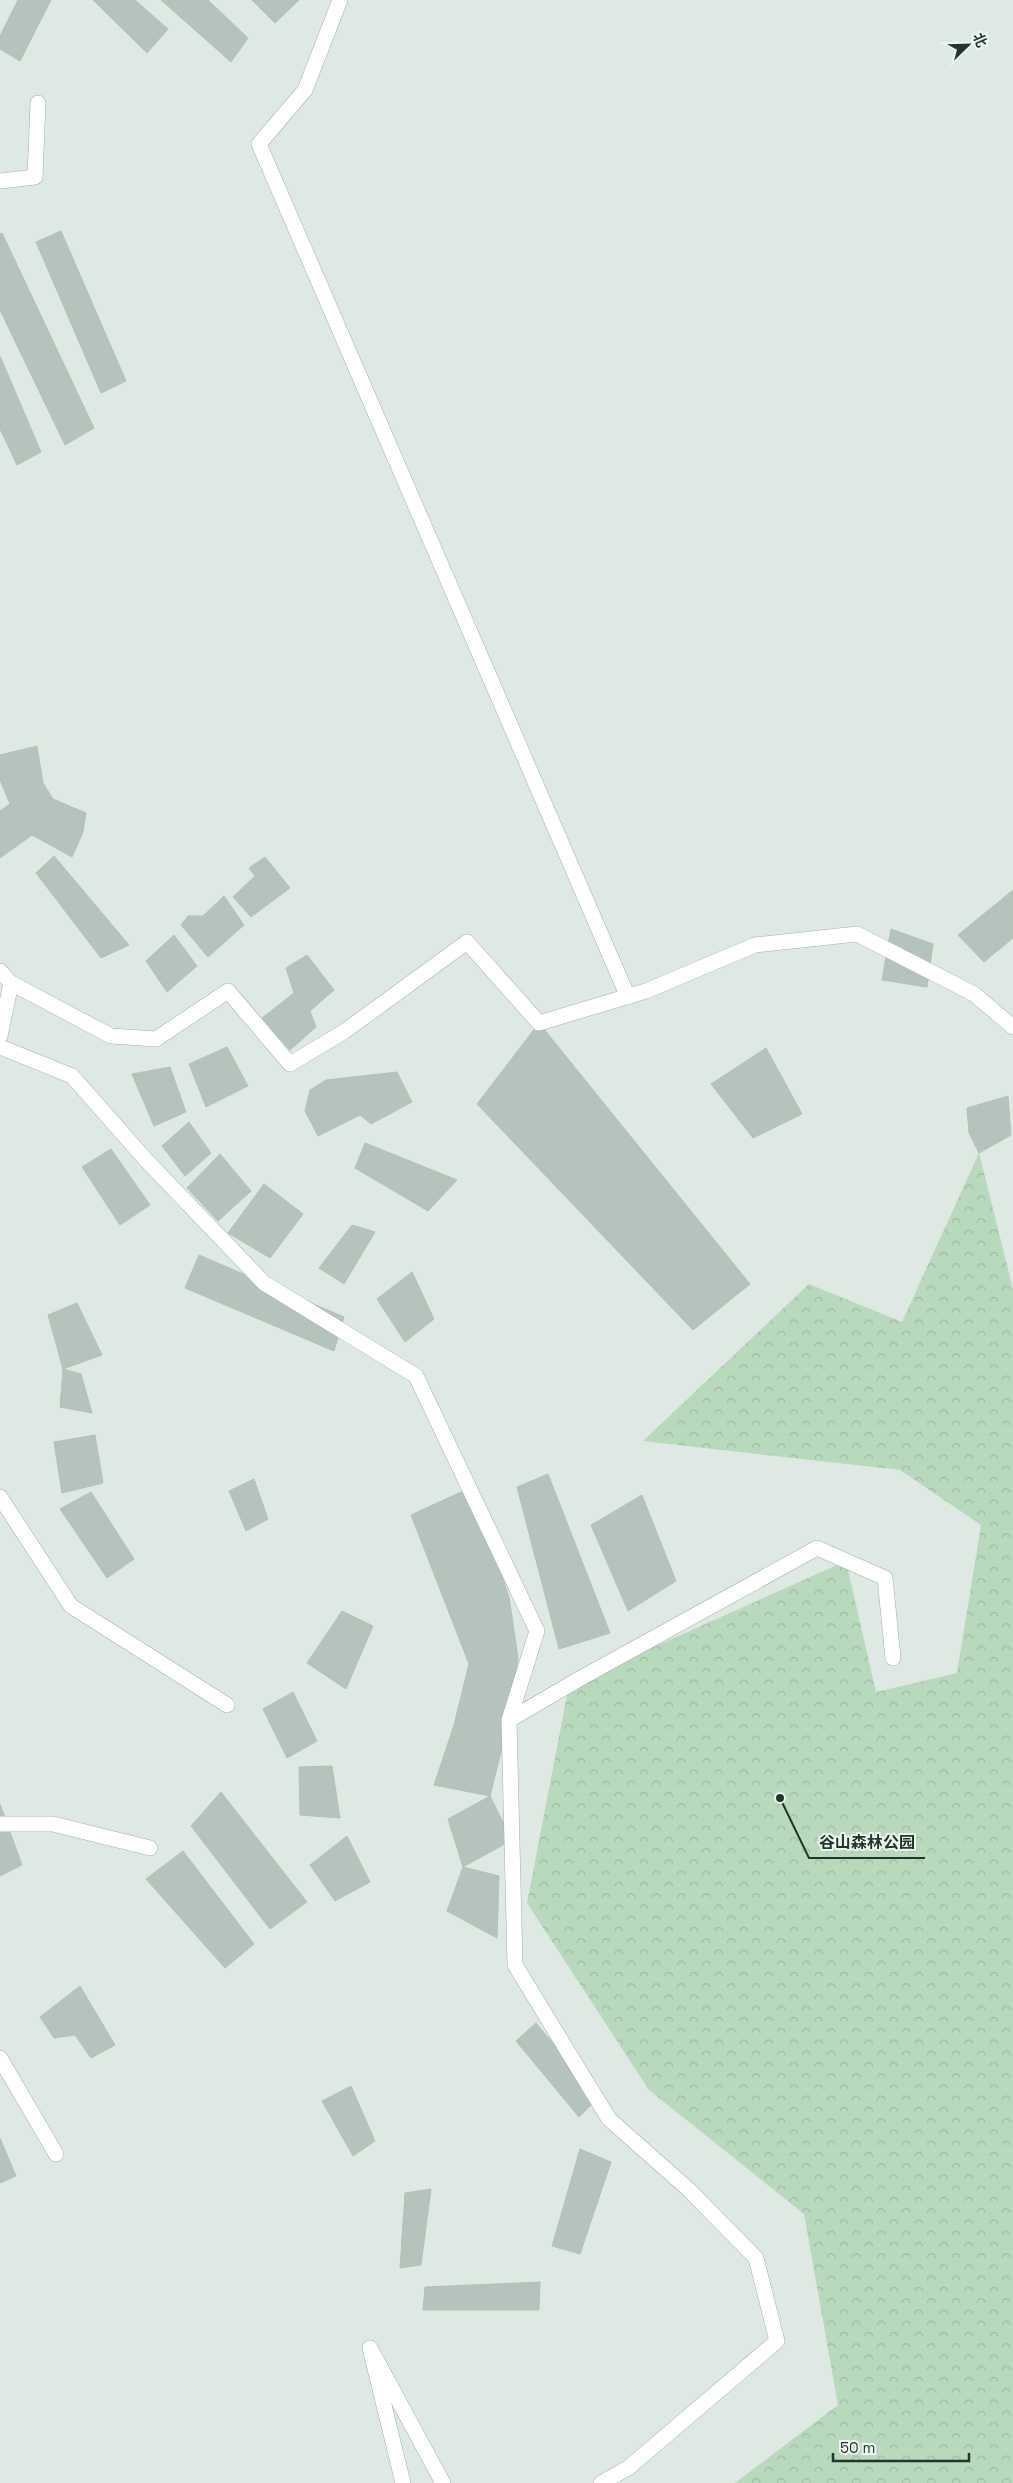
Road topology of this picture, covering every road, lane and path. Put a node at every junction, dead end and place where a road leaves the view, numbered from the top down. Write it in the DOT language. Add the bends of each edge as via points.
graph roads {
  1 [pos="340,0"];
  2 [pos="38,103"];
  3 [pos="0,181"];
  4 [pos="0,971"];
  5 [pos="11,982"];
  6 [pos="628,996"];
  7 [pos="1013,1027"];
  8 [pos="0,1036"];
  9 [pos="0,1047"];
  10 [pos="0,1498"];
  11 [pos="893,1658"];
  12 [pos="227,1705"];
  13 [pos="509,1720"];
  14 [pos="0,1824"];
  15 [pos="150,1848"];
  16 [pos="0,2058"];
  17 [pos="56,2154"];
  18 [pos="403,2483"];
  19 [pos="443,2483"];
  20 [pos="601,2483"];
  1 -- 6 [label="street" via="305,90 260,144"];
  2 -- 3 [label="street" via="35,177"];
  4 -- 5 [label="street"];
  5 -- 6 [label="street" via="111,1036 156,1039 228,991 290,1064 345,1031 467,942 539,1023"];
  5 -- 8 [label="street"];
  6 -- 7 [label="street" via="755,945 857,934 974,994"];
  9 -- 13 [label="street" via="72,1076 146,1160 264,1282 416,1376 537,1631"];
  10 -- 12 [label="street" via="71,1606"];
  11 -- 13 [label="street" via="885,1578 816,1548"];
  13 -- 20 [label="street" via="515,1965 608,2119 687,2188 756,2258 777,2342 628,2468"];
  14 -- 15 [label="street" via="53,1824"];
  16 -- 17 [label="street"];
  18 -- 19 [label="street" via="370,2348"];
}
